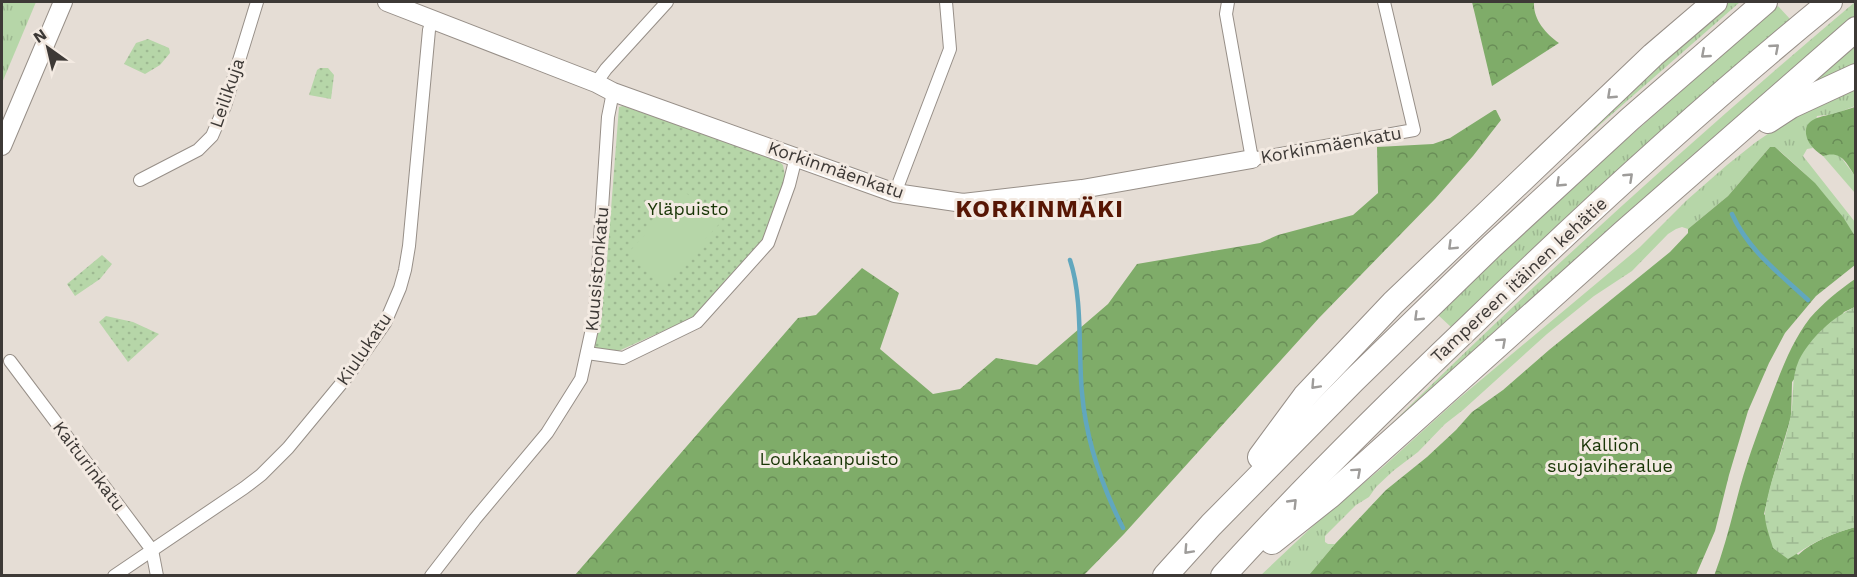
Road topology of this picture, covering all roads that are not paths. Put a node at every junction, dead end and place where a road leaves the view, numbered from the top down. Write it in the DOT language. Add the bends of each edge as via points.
graph roads {
  1 [pos="63,2"];
  2 [pos="257,2"];
  3 [pos="387,2"];
  4 [pos="667,2"];
  5 [pos="946,2"];
  6 [pos="1228,2"];
  7 [pos="1384,2"];
  8 [pos="1699,2"];
  9 [pos="1715,2"];
  10 [pos="1765,2"];
  11 [pos="1830,2"];
  12 [pos="432,20"];
  13 [pos="1856,30"];
  14 [pos="1653,55"];
  15 [pos="1856,76"];
  16 [pos="596,83"];
  17 [pos="613,92"];
  18 [pos="2,146"];
  19 [pos="796,157"];
  20 [pos="1252,159"];
  21 [pos="1707,159"];
  22 [pos="140,180"];
  23 [pos="895,193"];
  24 [pos="587,353"];
  25 [pos="10,361"];
  26 [pos="1211,525"];
  27 [pos="152,550"];
  28 [pos="114,576"];
  29 [pos="157,576"];
  30 [pos="431,576"];
  31 [pos="1165,576"];
  32 [pos="1223,576"];
  33 [pos="1231,576"];
  1 -- 18 [label="street"];
  2 -- 22 [label="street, Leilikuja" via="212,136 198,150"];
  3 -- 12 [label="street, Korkinmäenkatu"];
  4 -- 16 [label="street"];
  5 -- 23 [label="street" via="950,49"];
  6 -- 20 [label="street"];
  7 -- 20 [label="street, Korkinmäenkatu" via="1414,130"];
  8 -- 14 [label="highway"];
  9 -- 14 [label="highway"];
  10 -- 26 [label="highway, one-way" via="1492,246"];
  32 -- 11 [label="highway, Tampereen itäinen kehätie, one-way" via="1390,403 1520,278 1656,152"];
  12 -- 16 [label="street, Korkinmäenkatu"];
  12 -- 27 [label="street, Kiulukatu" via="409,246 389,315 363,357 283,454 244,488"];
  13 -- 21 [label="highway"];
  14 -- 26 [label="highway, one-way" via="1393,303 1305,396"];
  15 -- 21 [label="highway" via="1791,106"];
  16 -- 17 [label="street, Korkinmäenkatu"];
  17 -- 19 [label="street, Korkinmäenkatu"];
  17 -- 24 [label="street, Kuusistonkatu" via="595,315"];
  19 -- 23 [label="street, Korkinmäenkatu"];
  19 -- 24 [label="street" via="768,243 698,321 623,358"];
  20 -- 23 [label="street, Korkinmäenkatu" via="1082,189 963,203"];
  33 -- 21 [label="highway, one-way" via="1330,496"];
  24 -- 30 [label="street, Kuusistonkatu" via="580,380 547,433"];
  25 -- 27 [label="street, Kaiturinkatu"];
  26 -- 31 [label="highway, one-way"];
  27 -- 28 [label="street, Kiulukatu"];
  27 -- 29 [label="street, Kaiturinkatu"];
}
